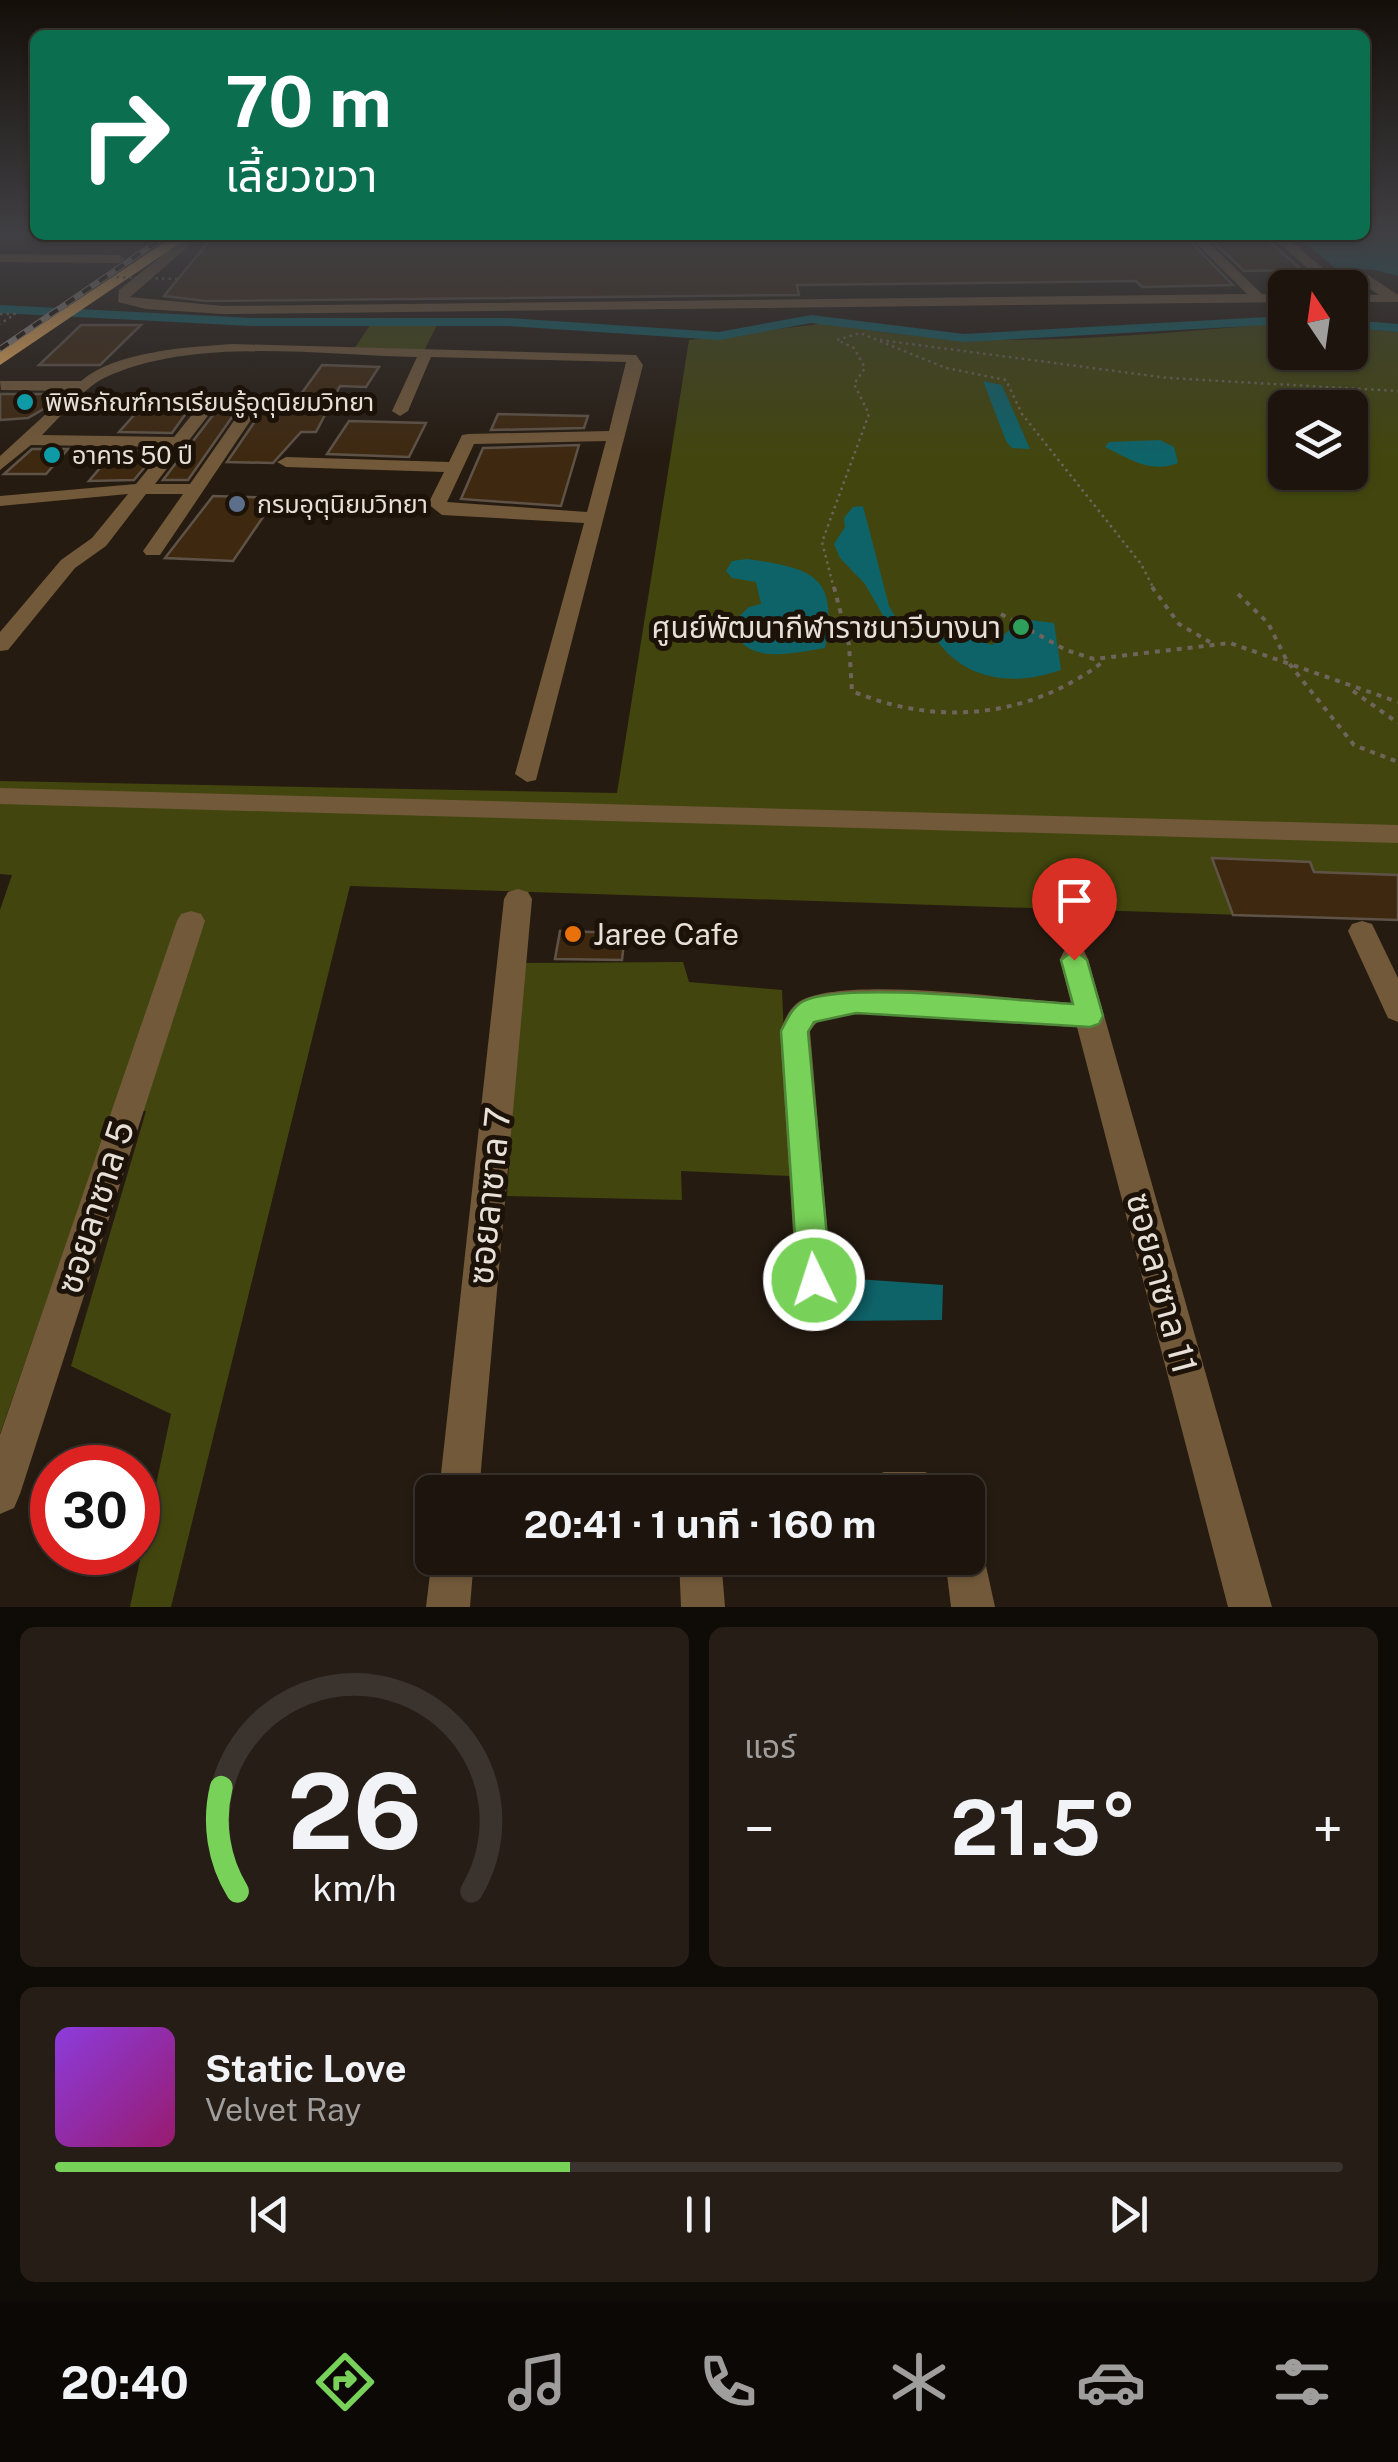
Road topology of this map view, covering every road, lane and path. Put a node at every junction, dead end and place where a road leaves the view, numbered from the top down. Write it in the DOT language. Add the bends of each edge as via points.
graph roads {
  1 [pos="45,308"];
  2 [pos="77,308"];
  3 [pos="184,308"];
  4 [pos="383,308"];
  5 [pos="0,314"];
  6 [pos="0,324"];
  7 [pos="0,338"];
  8 [pos="876,340"];
  9 [pos="426,352"];
  10 [pos="0,360"];
  11 [pos="1,385"];
  12 [pos="82,386"];
  13 [pos="1398,390"];
  14 [pos="256,399"];
  15 [pos="213,400"];
  16 [pos="400,412"];
  17 [pos="615,436"];
  18 [pos="233,438"];
  19 [pos="25,440"];
  20 [pos="180,440"];
  21 [pos="286,462"];
  22 [pos="0,465"];
  23 [pos="453,467"];
  24 [pos="141,489"];
  25 [pos="195,489"];
  26 [pos="0,501"];
  27 [pos="593,518"];
  28 [pos="154,551"];
  29 [pos="1238,594"];
  30 [pos="1000,614"];
  31 [pos="1210,642"];
  32 [pos="0,645"];
  33 [pos="1104,661"];
  34 [pos="1286,661"];
  35 [pos="1347,686"];
  36 [pos="1398,702"];
  37 [pos="1398,723"];
  38 [pos="1398,762"];
  39 [pos="527,774"];
  40 [pos="0,796"];
  41 [pos="1398,834"];
  42 [pos="518,899"];
  43 [pos="192,921"];
  44 [pos="1362,932"];
  45 [pos="1074,960"];
  46 [pos="1398,1010"];
  47 [pos="1090,1016"];
  48 [pos="816,1310"];
  49 [pos="461,1475"];
  50 [pos="0,1494"];
  51 [pos="451,1575"];
  52 [pos="701,1575"];
  53 [pos="968,1575"];
  54 [pos="448,1607"];
  55 [pos="703,1607"];
  56 [pos="972,1607"];
  57 [pos="1250,1607"];
  1 -- 7 [label="highway"];
  2 -- 10 [label="highway"];
  3 -- 4 [label="street"];
  5 -- 6 [label="path" via="16,314"];
  8 -- 13 [label="path" via="1171,379"];
  8 -- 31 [label="path" via="946,368 1006,380 1022,414 1142,564 1159,600 1179,624"];
  8 -- 33 [label="path" via="860,333 836,340 854,348 865,368 854,384 869,414 822,542 845,627 852,691 919,711 968,711 1059,693"];
  9 -- 12 [label="street" via="187,351 121,366"];
  9 -- 16 [label="street"];
  9 -- 17 [label="street" via="626,356 635,365"];
  11 -- 12 [label="street"];
  12 -- 19 [label="street"];
  14 -- 18 [label="street"];
  15 -- 20 [label="street"];
  17 -- 23 [label="street" via="475,436 464,442"];
  17 -- 27 [label="street"];
  18 -- 20 [label="street"];
  18 -- 25 [label="street"];
  19 -- 20 [label="street"];
  19 -- 22 [label="street"];
  20 -- 24 [label="street"];
  21 -- 23 [label="street"];
  23 -- 27 [label="street" via="437,504 442,510"];
  24 -- 25 [label="street"];
  24 -- 26 [label="street"];
  24 -- 32 [label="street"];
  25 -- 28 [label="street"];
  27 -- 39 [label="street"];
  29 -- 34 [label="path" via="1268,623"];
  30 -- 33 [label="path"];
  31 -- 33 [label="path"];
  31 -- 34 [label="path"];
  34 -- 35 [label="path"];
  34 -- 38 [label="path" via="1354,746"];
  35 -- 36 [label="path"];
  35 -- 37 [label="path"];
  40 -- 41 [label="street"];
  42 -- 49 [label="street, ซอยลาซาล 7"];
  43 -- 50 [label="street, ซอยลาซาล 5"];
  44 -- 46 [label="street"];
  45 -- 47 [label="street, ซอยลาซาล 11"];
  47 -- 48 [label="street" via="856,1003 804,1014 794,1031"];
  47 -- 57 [label="street, ซอยลาซาล 11"];
  51 -- 54 [label="street"];
  52 -- 55 [label="street"];
  53 -- 56 [label="street"];
}
